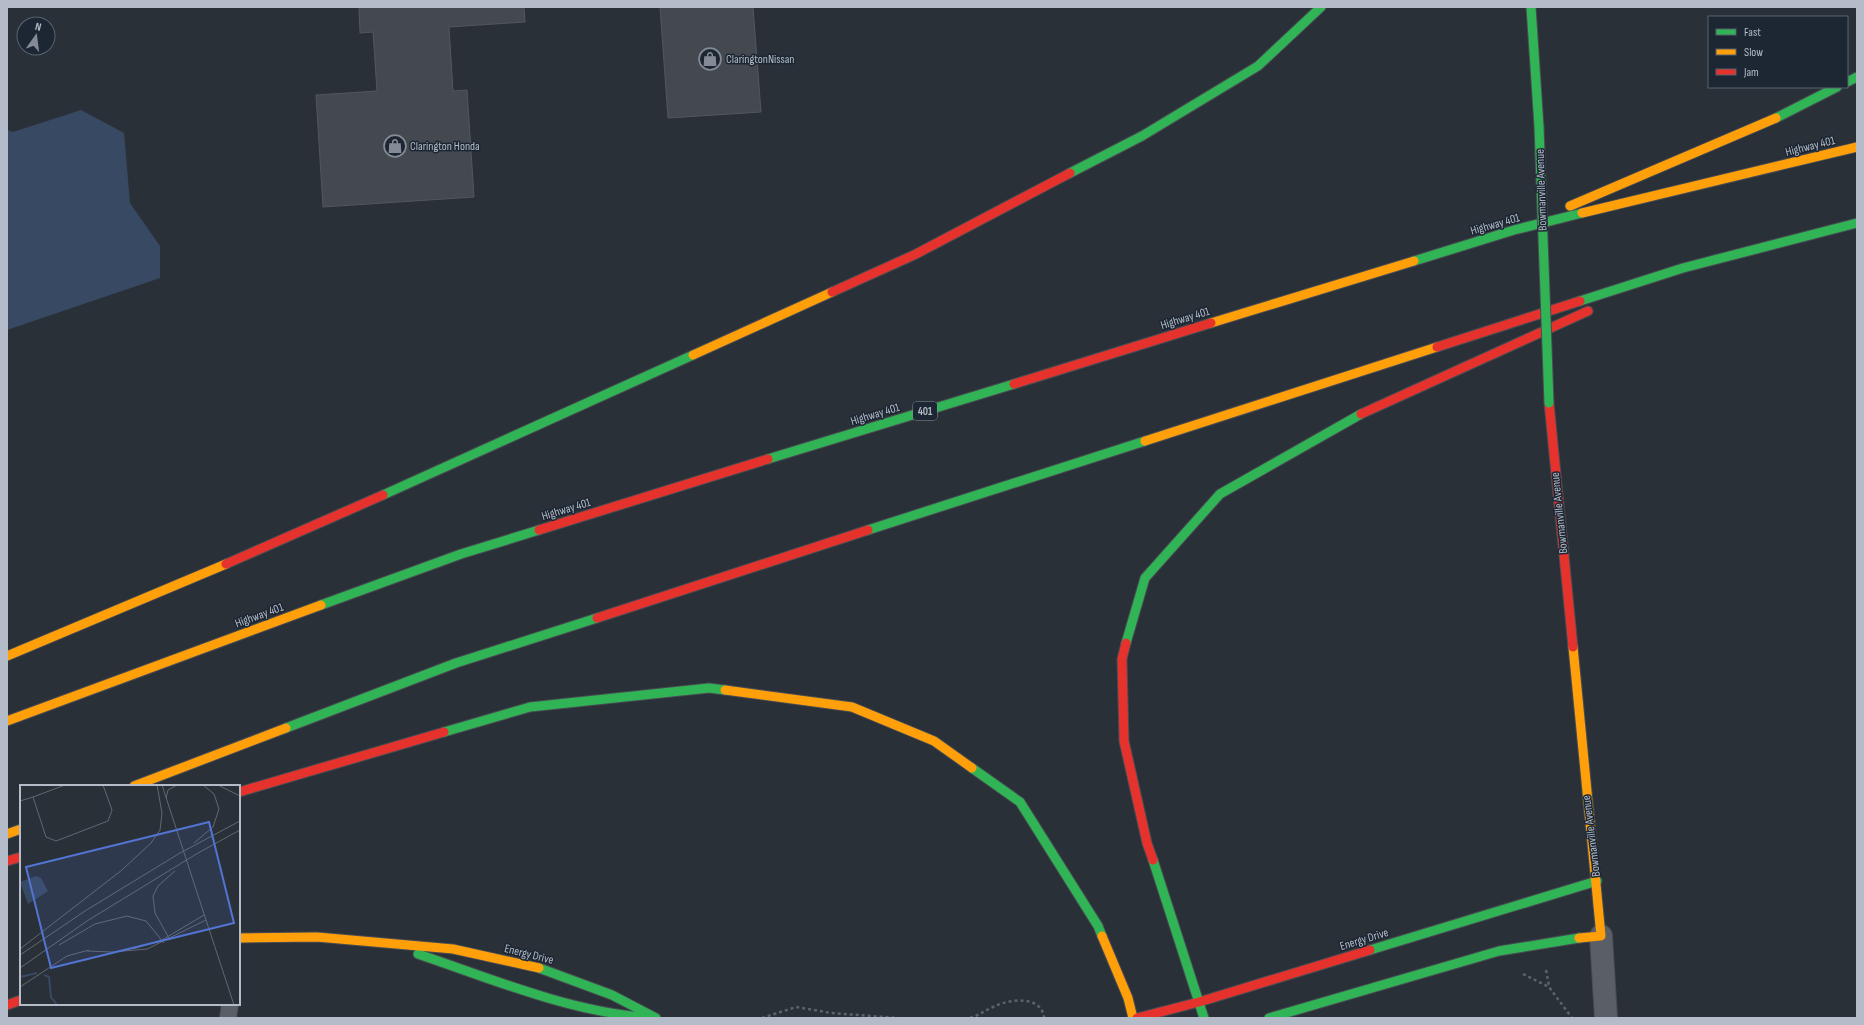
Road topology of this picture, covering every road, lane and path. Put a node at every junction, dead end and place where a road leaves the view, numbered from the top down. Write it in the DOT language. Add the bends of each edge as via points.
graph roads {
  1 [pos="1321,7"];
  2 [pos="1532,7"];
  3 [pos="1857,77"];
  4 [pos="1848,82"];
  5 [pos="1835,88"];
  6 [pos="1857,147"];
  7 [pos="1857,223"];
  8 [pos="1514,230"];
  9 [pos="1683,268"];
  10 [pos="1611,301"];
  11 [pos="1596,307"];
  12 [pos="7,656"];
  13 [pos="7,721"];
  14 [pos="137,785"];
  15 [pos="240,792"];
  16 [pos="20,829"];
  17 [pos="7,834"];
  18 [pos="20,857"];
  19 [pos="7,861"];
  20 [pos="1596,881"];
  21 [pos="1601,936"];
  22 [pos="240,942"];
  23 [pos="387,942"];
  24 [pos="1516,974"];
  25 [pos="20,1000"];
  26 [pos="1199,1002"];
  27 [pos="7,1005"];
  28 [pos="230,1005"];
  29 [pos="228,1018"];
  30 [pos="654,1018"];
  31 [pos="762,1018"];
  32 [pos="898,1018"];
  33 [pos="970,1018"];
  34 [pos="1044,1018"];
  35 [pos="1133,1018"];
  36 [pos="1138,1018"];
  37 [pos="1204,1018"];
  38 [pos="1269,1018"];
  39 [pos="1572,1018"];
  40 [pos="1606,1018"];
  1 -- 12 [label="main road" via="1258,66 1142,136 914,256 265,548"];
  2 -- 20 [label="main road, Bowmanville Avenue, bridge" via="1549,403"];
  3 -- 4 [label="main road"];
  5 -- 8 [label="main road" via="1789,112"];
  6 -- 8 [label="main road, Highway 401 / 401"];
  7 -- 9 [label="main road"];
  8 -- 13 [label="main road, Highway 401 / 401" via="461,554"];
  9 -- 10 [label="main road"];
  9 -- 14 [label="main road" via="456,663"];
  11 -- 26 [label="main road" via="1352,418 1220,494 1145,578 1122,659 1124,741 1147,843"];
  15 -- 35 [label="main road" via="530,706 709,688 852,707 934,741 1020,802 1098,926 1128,998"];
  16 -- 17 [label="main road"];
  18 -- 19 [label="main road"];
  20 -- 21 [label="main road, Bowmanville Avenue"];
  20 -- 26 [label="main road, Energy Drive"];
  21 -- 38 [label="main road" via="1499,951"];
  21 -- 40 [label="street, Bowmanville Avenue"];
  22 -- 23 [label="main road, Energy Drive" via="317,937"];
  23 -- 30 [label="main road, Energy Drive" via="535,994 620,1015"];
  23 -- 30 [label="main road, Energy Drive" via="452,949 540,968 612,995"];
  24 -- 39 [label="path" via="1522,974 1549,987"];
  25 -- 27 [label="main road"];
  26 -- 36 [label="main road, Energy Drive"];
  26 -- 37 [label="main road"];
  28 -- 29 [label="lane"];
  31 -- 32 [label="path" via="796,1007 831,1013"];
  33 -- 34 [label="path" via="1006,1002 1026,1001 1035,1004 1044,1012"];
}
